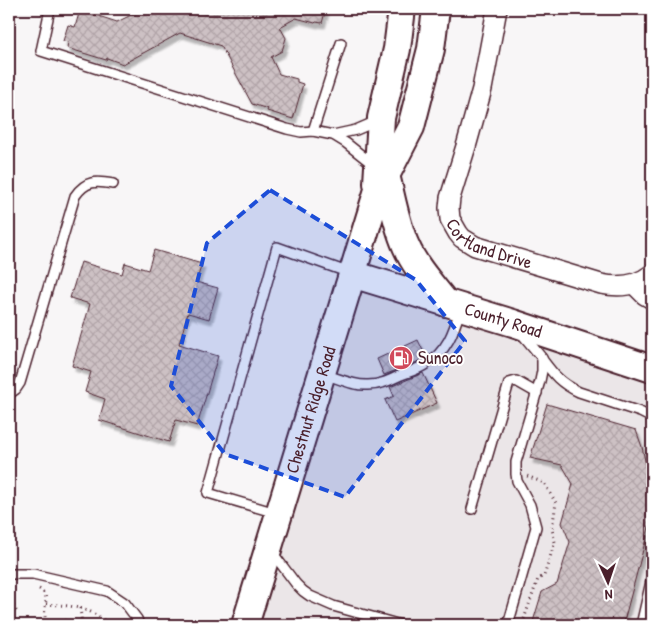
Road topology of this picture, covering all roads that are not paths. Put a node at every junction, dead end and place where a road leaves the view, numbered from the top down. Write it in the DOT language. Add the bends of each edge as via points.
graph roads {
  1 [pos="50,9"];
  2 [pos="402,9"];
  3 [pos="436,9"];
  4 [pos="497,9"];
  5 [pos="341,43"];
  6 [pos="381,118"];
  7 [pos="313,131"];
  8 [pos="333,135"];
  9 [pos="381,179"];
  10 [pos="113,184"];
  11 [pos="352,274"];
  12 [pos="652,274"];
  13 [pos="634,284"];
  14 [pos="652,299"];
  15 [pos="454,305"];
  16 [pos="513,323"];
  17 [pos="542,358"];
  18 [pos="652,369"];
  19 [pos="322,374"];
  20 [pos="537,393"];
  21 [pos="9,394"];
  22 [pos="652,418"];
  23 [pos="472,509"];
  24 [pos="279,514"];
  25 [pos="269,549"];
  26 [pos="9,574"];
  27 [pos="652,577"];
  28 [pos="139,625"];
  29 [pos="245,625"];
  30 [pos="401,625"];
  31 [pos="508,625"];
  32 [pos="641,625"];
  1 -- 7 [label="lane" via="41,51 286,129"];
  2 -- 6 [label="main road, Chestnut Ridge Road" via="397,49"];
  3 -- 9 [label="main road, Chestnut Ridge Road" via="431,49 411,127"];
  4 -- 13 [label="street, Cortland Drive" via="482,89 450,198 449,214 454,227 462,238 481,248 601,284"];
  5 -- 7 [label="lane"];
  6 -- 8 [label="lane" via="356,130"];
  6 -- 9 [label="main road, Chestnut Ridge Road"];
  7 -- 8 [label="lane"];
  8 -- 9 [label="lane" via="346,143"];
  9 -- 11 [label="main road, Chestnut Ridge Road"];
  9 -- 15 [label="main road" via="406,245 424,274"];
  10 -- 21 [label="lane" via="90,183 75,196 20,383"];
  11 -- 15 [label="main road, County Road"];
  11 -- 19 [label="main road, Chestnut Ridge Road"];
  11 -- 24 [label="lane" via="277,247 208,493"];
  12 -- 13 [label="street, Cortland Drive"];
  13 -- 14 [label="street"];
  15 -- 16 [label="main road, County Road"];
  15 -- 19 [label="lane" via="450,339 426,364 382,384 356,384"];
  16 -- 17 [label="lane"];
  16 -- 18 [label="main road, County Road"];
  17 -- 20 [label="lane"];
  17 -- 22 [label="lane" via="555,376 570,388"];
  19 -- 24 [label="main road, Chestnut Ridge Road"];
  20 -- 23 [label="lane" via="516,381 509,383"];
  20 -- 31 [label="lane" via="516,462 517,481 530,505 536,527"];
  24 -- 25 [label="main road, Chestnut Ridge Road"];
  25 -- 29 [label="main road, Chestnut Ridge Road"];
  25 -- 30 [label="lane" via="303,591 333,606"];
  26 -- 28 [label="lane" via="33,574 107,591 125,603"];
  27 -- 32 [label="lane"];
}
